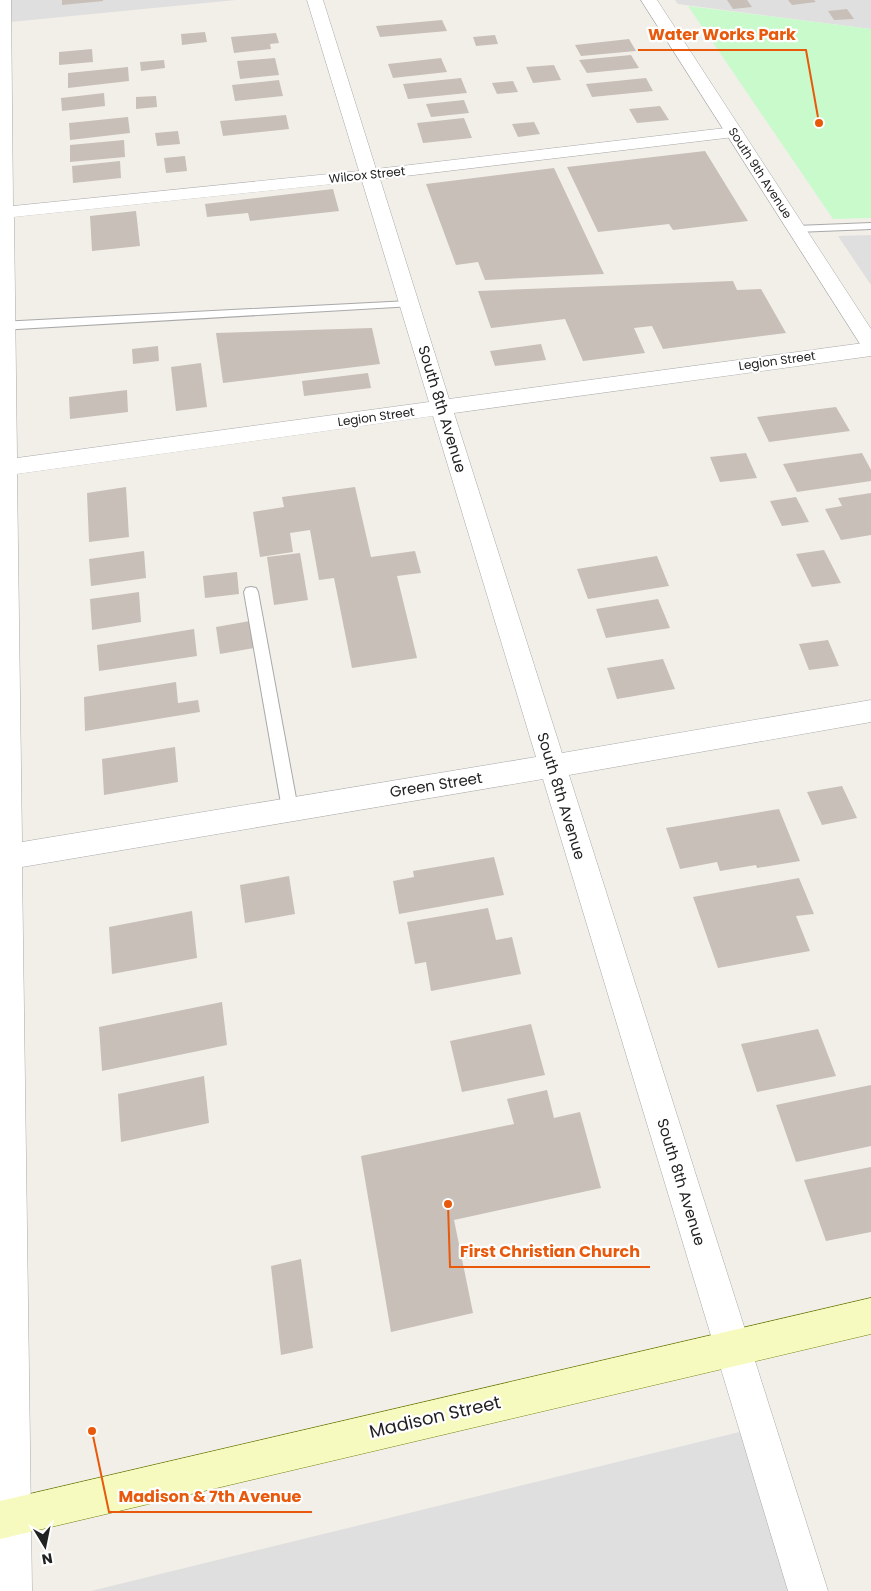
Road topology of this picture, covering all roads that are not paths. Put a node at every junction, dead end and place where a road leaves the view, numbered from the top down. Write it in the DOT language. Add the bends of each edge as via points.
graph roads {
  1 [pos="3,0"];
  2 [pos="315,0"];
  3 [pos="649,0"];
  4 [pos="734,132"];
  5 [pos="369,176"];
  6 [pos="2,212"];
  7 [pos="871,226"];
  8 [pos="796,229"];
  9 [pos="409,304"];
  10 [pos="864,325"];
  11 [pos="2,326"];
  12 [pos="871,347"];
  13 [pos="441,408"];
  14 [pos="3,468"];
  15 [pos="251,592"];
  16 [pos="871,711"];
  17 [pos="552,766"];
  18 [pos="290,809"];
  19 [pos="4,857"];
  20 [pos="871,1316"];
  21 [pos="733,1347"];
  22 [pos="6,1519"];
  23 [pos="12,1591"];
  24 [pos="808,1591"];
  1 -- 6 [label="street"];
  2 -- 5 [label="street, South 8th Avenue"];
  3 -- 4 [label="street, South 9th Avenue"];
  4 -- 5 [label="street, Wilcox Street"];
  4 -- 8 [label="street, South 9th Avenue"];
  5 -- 6 [label="street, Wilcox Street"];
  5 -- 9 [label="street, South 8th Avenue"];
  6 -- 11 [label="street"];
  7 -- 8 [label="lane"];
  8 -- 10 [label="street, South 9th Avenue"];
  9 -- 11 [label="lane"];
  9 -- 13 [label="street, South 8th Avenue"];
  10 -- 12 [label="street, South 9th Avenue"];
  11 -- 14 [label="street"];
  12 -- 13 [label="street, Legion Street"];
  13 -- 14 [label="street, Legion Street"];
  13 -- 17 [label="street, South 8th Avenue"];
  14 -- 19 [label="street"];
  15 -- 18 [label="lane"];
  16 -- 17 [label="street, Green Street"];
  17 -- 18 [label="street, Green Street"];
  17 -- 21 [label="street, South 8th Avenue"];
  18 -- 19 [label="street, Green Street"];
  19 -- 22 [label="street"];
  20 -- 21 [label="main road, Madison Street"];
  21 -- 22 [label="main road, Madison Street"];
  21 -- 24 [label="street, South 8th Avenue"];
  22 -- 23 [label="street"];
}
